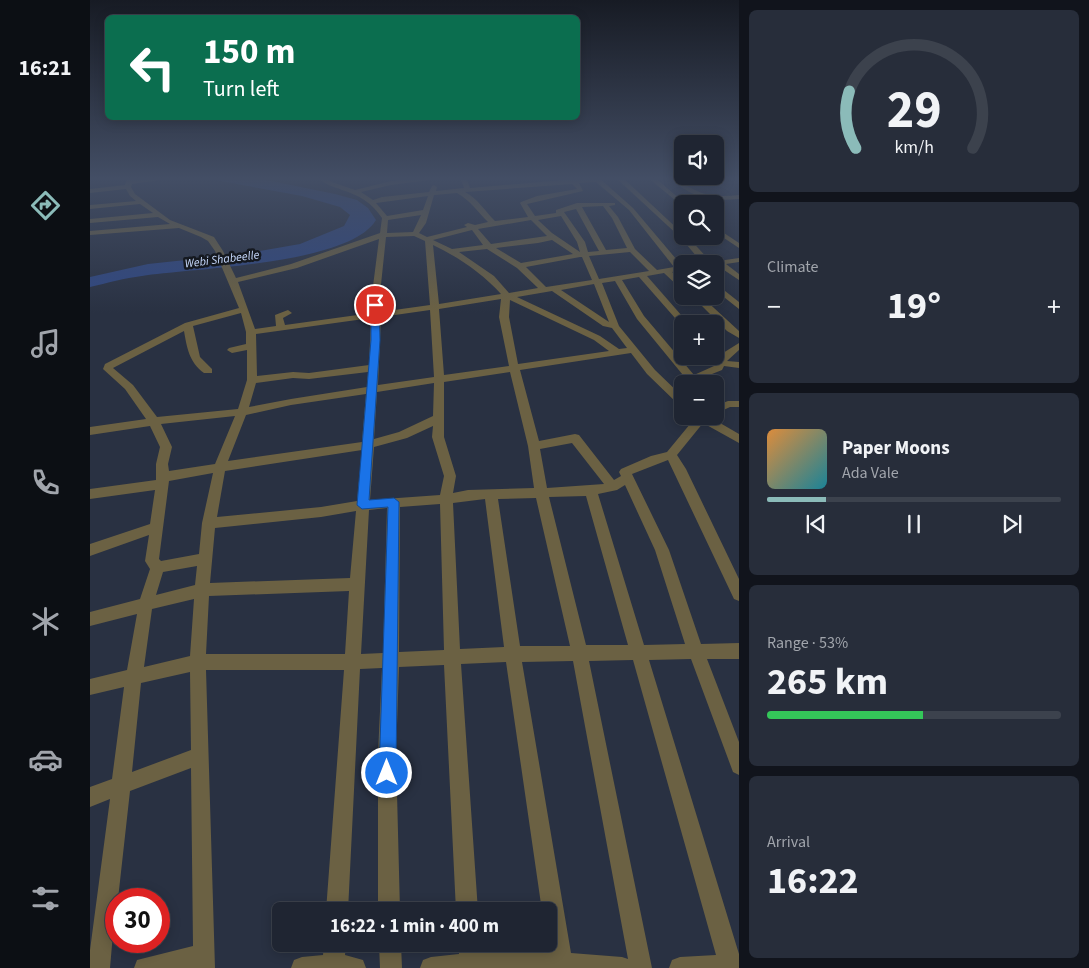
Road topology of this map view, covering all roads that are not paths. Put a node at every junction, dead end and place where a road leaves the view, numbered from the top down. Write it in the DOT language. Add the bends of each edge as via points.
graph roads {
  1 [pos="171,222"];
  2 [pos="384,222"];
  3 [pos="422,222"];
  4 [pos="464,222"];
  5 [pos="506,222"];
  6 [pos="537,222"];
  7 [pos="569,222"];
  8 [pos="587,222"];
  9 [pos="627,222"];
  10 [pos="632,222"];
  11 [pos="494,224"];
  12 [pos="178,226"];
  13 [pos="473,227"];
  14 [pos="91,233"];
  15 [pos="382,235"];
  16 [pos="724,235"];
  17 [pos="421,236"];
  18 [pos="553,237"];
  19 [pos="690,245"];
  20 [pos="739,246"];
  21 [pos="489,247"];
  22 [pos="632,250"];
  23 [pos="451,251"];
  24 [pos="603,252"];
  25 [pos="583,255"];
  26 [pos="699,255"];
  27 [pos="739,260"];
  28 [pos="674,262"];
  29 [pos="724,262"];
  30 [pos="520,266"];
  31 [pos="724,268"];
  32 [pos="674,269"];
  33 [pos="660,271"];
  34 [pos="641,274"];
  35 [pos="232,278"];
  36 [pos="617,278"];
  37 [pos="739,278"];
  38 [pos="674,280"];
  39 [pos="596,281"];
  40 [pos="553,288"];
  41 [pos="543,289"];
  42 [pos="724,294"];
  43 [pos="506,295"];
  44 [pos="705,305"];
  45 [pos="739,306"];
  46 [pos="434,307"];
  47 [pos="244,309"];
  48 [pos="288,313"];
  49 [pos="677,315"];
  50 [pos="375,316"];
  51 [pos="188,325"];
  52 [pos="615,326"];
  53 [pos="281,328"];
  54 [pos="739,335"];
  55 [pos="250,339"];
  56 [pos="739,346"];
  57 [pos="232,350"];
  58 [pos="632,350"];
  59 [pos="616,352"];
  60 [pos="724,359"];
  61 [pos="724,363"];
  62 [pos="720,365"];
  63 [pos="739,365"];
  64 [pos="374,368"];
  65 [pos="514,368"];
  66 [pos="208,371"];
  67 [pos="688,375"];
  68 [pos="705,375"];
  69 [pos="439,379"];
  70 [pos="252,380"];
  71 [pos="372,389"];
  72 [pos="674,394"];
  73 [pos="739,404"];
  74 [pos="724,406"];
  75 [pos="242,412"];
  76 [pos="439,418"];
  77 [pos="154,422"];
  78 [pos="693,425"];
  79 [pos="715,425"];
  80 [pos="90,431"];
  81 [pos="739,439"];
  82 [pos="367,445"];
  83 [pos="534,446"];
  84 [pos="671,455"];
  85 [pos="220,466"];
  86 [pos="628,478"];
  87 [pos="162,480"];
  88 [pos="613,487"];
  89 [pos="591,491"];
  90 [pos="540,492"];
  91 [pos="90,494"];
  92 [pos="491,494"];
  93 [pos="446,499"];
  94 [pos="394,502"];
  95 [pos="362,505"];
  96 [pos="209,523"];
  97 [pos="156,527"];
  98 [pos="90,550"];
  99 [pos="206,560"];
  100 [pos="158,567"];
  101 [pos="357,584"];
  102 [pos="202,590"];
  103 [pos="739,594"];
  104 [pos="146,603"];
  105 [pos="90,619"];
  106 [pos="739,651"];
  107 [pos="696,652"];
  108 [pos="513,654"];
  109 [pos="580,654"];
  110 [pos="638,654"];
  111 [pos="452,657"];
  112 [pos="391,658"];
  113 [pos="198,662"];
  114 [pos="353,662"];
  115 [pos="134,676"];
  116 [pos="90,687"];
  117 [pos="201,755"];
  118 [pos="739,766"];
  119 [pos="120,785"];
  120 [pos="90,797"];
  121 [pos="338,902"];
  122 [pos="389,902"];
  123 [pos="466,902"];
  124 [pos="390,952"];
  125 [pos="470,958"];
  126 [pos="204,961"];
  127 [pos="339,961"];
  128 [pos="562,965"];
  129 [pos="734,966"];
  130 [pos="99,968"];
  131 [pos="145,968"];
  132 [pos="302,968"];
  133 [pos="391,968"];
  134 [pos="431,968"];
  135 [pos="622,968"];
  136 [pos="641,968"];
  137 [pos="680,968"];
  1 -- 12 [label="street"];
  2 -- 15 [label="street"];
  3 -- 17 [label="street"];
  4 -- 13 [label="street"];
  5 -- 11 [label="street"];
  6 -- 18 [label="street"];
  7 -- 25 [label="street"];
  8 -- 24 [label="street"];
  9 -- 22 [label="street"];
  10 -- 28 [label="street"];
  11 -- 13 [label="street"];
  12 -- 14 [label="street"];
  12 -- 35 [label="street" via="211,240"];
  13 -- 17 [label="street"];
  13 -- 21 [label="street"];
  15 -- 17 [label="street"];
  15 -- 35 [label="street" via="318,258"];
  15 -- 50 [label="street"];
  16 -- 20 [label="street"];
  17 -- 23 [label="street"];
  17 -- 46 [label="street" via="432,268"];
  18 -- 21 [label="street"];
  18 -- 25 [label="street"];
  19 -- 26 [label="street"];
  21 -- 23 [label="street"];
  21 -- 30 [label="street"];
  22 -- 24 [label="street"];
  22 -- 33 [label="street"];
  23 -- 43 [label="street" via="491,278"];
  24 -- 25 [label="street"];
  25 -- 30 [label="street"];
  25 -- 39 [label="street"];
  27 -- 29 [label="street"];
  30 -- 41 [label="street"];
  31 -- 37 [label="street"];
  32 -- 33 [label="street"];
  33 -- 34 [label="street"];
  33 -- 38 [label="street"];
  34 -- 36 [label="street"];
  34 -- 49 [label="street"];
  35 -- 47 [label="street"];
  36 -- 39 [label="street"];
  36 -- 67 [label="street" via="640,317"];
  39 -- 40 [label="street"];
  39 -- 52 [label="street"];
  40 -- 41 [label="street"];
  40 -- 52 [label="street" via="606,324"];
  41 -- 43 [label="street"];
  42 -- 45 [label="street"];
  43 -- 46 [label="street"];
  43 -- 59 [label="street" via="597,338"];
  43 -- 65 [label="street" via="504,318"];
  44 -- 54 [label="street"];
  46 -- 50 [label="street"];
  46 -- 69 [label="street"];
  47 -- 51 [label="street"];
  47 -- 55 [label="street"];
  48 -- 53 [label="street" via="278,317"];
  50 -- 53 [label="street"];
  50 -- 64 [label="street"];
  51 -- 66 [label="street" via="192,354"];
  51 -- 77 [label="street" via="108,366 129,387"];
  52 -- 58 [label="street"];
  53 -- 55 [label="street"];
  55 -- 57 [label="street"];
  55 -- 70 [label="street"];
  56 -- 60 [label="street"];
  58 -- 59 [label="street"];
  58 -- 72 [label="street"];
  59 -- 65 [label="street"];
  61 -- 63 [label="street"];
  62 -- 68 [label="street"];
  64 -- 70 [label="street"];
  64 -- 71 [label="street"];
  65 -- 69 [label="street"];
  65 -- 83 [label="street"];
  69 -- 71 [label="street"];
  69 -- 76 [label="street"];
  70 -- 75 [label="street"];
  71 -- 75 [label="street"];
  71 -- 82 [label="street"];
  73 -- 74 [label="street"];
  75 -- 77 [label="street"];
  75 -- 85 [label="street"];
  76 -- 82 [label="street" via="403,435"];
  76 -- 93 [label="street" via="438,437 450,476"];
  77 -- 80 [label="street"];
  77 -- 87 [label="street" via="166,447"];
  78 -- 84 [label="street"];
  79 -- 81 [label="street"];
  82 -- 85 [label="street"];
  82 -- 95 [label="street"];
  83 -- 88 [label="street" via="575,438"];
  83 -- 90 [label="street"];
  84 -- 86 [label="street" via="625,472"];
  84 -- 103 [label="street"];
  85 -- 87 [label="street"];
  85 -- 96 [label="street"];
  86 -- 88 [label="street"];
  86 -- 107 [label="street" via="662,550"];
  87 -- 91 [label="street"];
  87 -- 97 [label="street"];
  88 -- 89 [label="street"];
  89 -- 90 [label="street"];
  89 -- 110 [label="street"];
  90 -- 92 [label="street"];
  90 -- 109 [label="street"];
  92 -- 93 [label="street"];
  92 -- 108 [label="street"];
  93 -- 94 [label="street"];
  93 -- 111 [label="street"];
  94 -- 95 [label="street"];
  94 -- 112 [label="street"];
  95 -- 96 [label="street"];
  95 -- 101 [label="street"];
  96 -- 99 [label="street"];
  97 -- 98 [label="street"];
  97 -- 100 [label="street" via="152,561"];
  99 -- 100 [label="street"];
  99 -- 102 [label="street"];
  100 -- 104 [label="street"];
  101 -- 102 [label="street"];
  101 -- 114 [label="street"];
  102 -- 104 [label="street"];
  102 -- 113 [label="street"];
  104 -- 105 [label="street"];
  104 -- 115 [label="street"];
  106 -- 107 [label="street"];
  107 -- 110 [label="street"];
  107 -- 118 [label="street"];
  108 -- 109 [label="street"];
  108 -- 111 [label="street"];
  108 -- 128 [label="street"];
  109 -- 110 [label="street"];
  109 -- 136 [label="street"];
  110 -- 129 [label="street"];
  111 -- 112 [label="street"];
  111 -- 123 [label="street"];
  112 -- 114 [label="street"];
  112 -- 122 [label="street" via="387,754"];
  113 -- 114 [label="street"];
  113 -- 115 [label="street"];
  113 -- 117 [label="street"];
  114 -- 121 [label="street"];
  115 -- 116 [label="street"];
  115 -- 119 [label="street"];
  117 -- 119 [label="street"];
  117 -- 126 [label="street"];
  119 -- 120 [label="street"];
  119 -- 130 [label="street"];
  124 -- 133 [label="street"];
  125 -- 128 [label="street"];
  125 -- 134 [label="street"];
  126 -- 131 [label="street"];
  127 -- 132 [label="street"];
  128 -- 135 [label="street"];
  129 -- 137 [label="street"];
}
